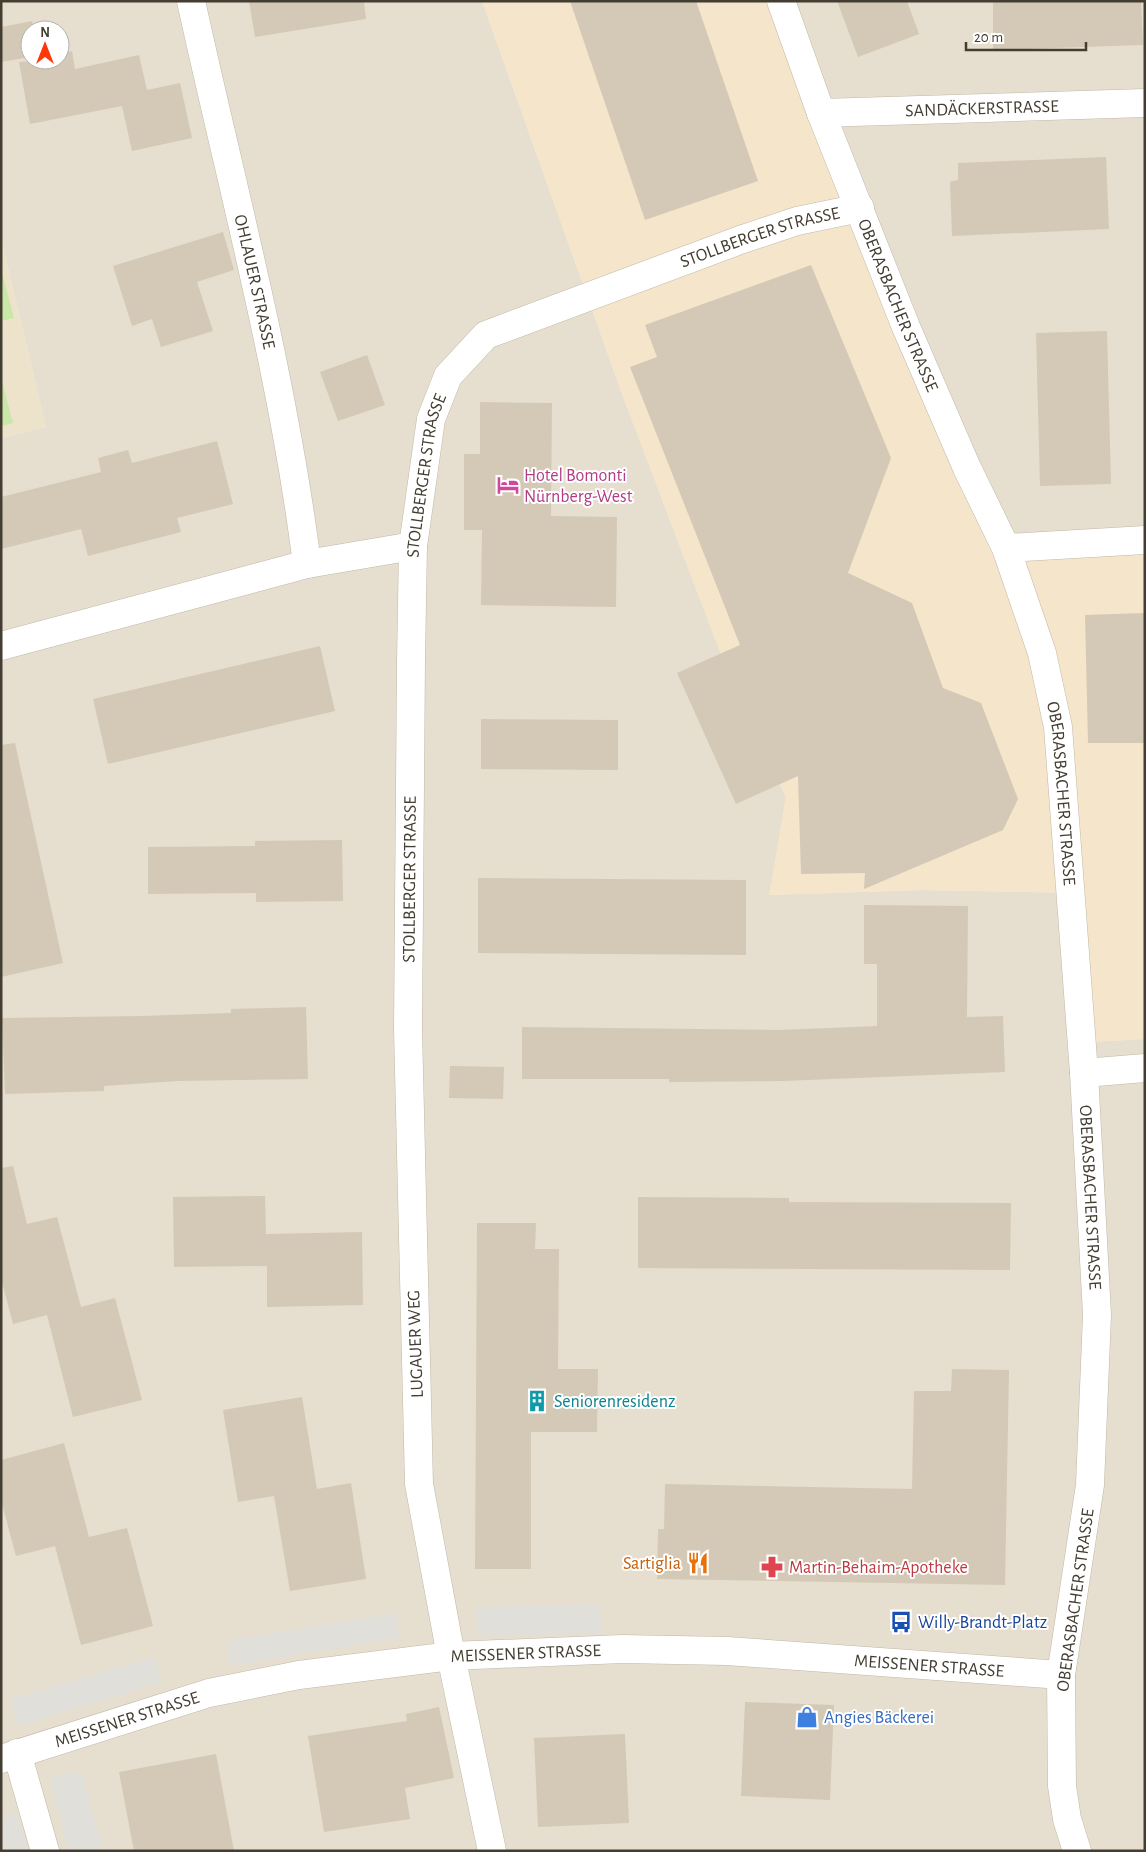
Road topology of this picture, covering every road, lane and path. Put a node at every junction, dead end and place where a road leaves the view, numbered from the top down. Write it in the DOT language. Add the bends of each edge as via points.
graph roads {
  1 [pos="191,1"];
  2 [pos="781,1"];
  3 [pos="1145,103"];
  4 [pos="821,113"];
  5 [pos="860,208"];
  6 [pos="1145,540"];
  7 [pos="413,546"];
  8 [pos="1006,548"];
  9 [pos="307,564"];
  10 [pos="1,646"];
  11 [pos="408,1029"];
  12 [pos="1145,1068"];
  13 [pos="1084,1073"];
  14 [pos="451,1656"];
  15 [pos="1061,1675"];
  16 [pos="9,1756"];
  17 [pos="45,1851"];
  18 [pos="492,1851"];
  19 [pos="1077,1851"];
  1 -- 9 [label="street, OHLAUER STRASSE" via="268,343 298,490"];
  2 -- 4 [label="street, OBERASBACHER STRASSE"];
  3 -- 4 [label="street, SANDÄCKERSTRASSE"];
  4 -- 5 [label="street, OBERASBACHER STRASSE"];
  5 -- 7 [label="street, STOLLBERGER STRASSE" via="797,221 740,240 486,335 448,376 431,419"];
  5 -- 8 [label="street, OBERASBACHER STRASSE" via="906,327 967,468"];
  6 -- 8 [label="street"];
  7 -- 9 [label="street"];
  7 -- 11 [label="street, STOLLBERGER STRASSE"];
  8 -- 13 [label="street, OBERASBACHER STRASSE" via="1042,653 1058,728"];
  9 -- 10 [label="street"];
  11 -- 14 [label="street, LUGAUER WEG" via="419,1484"];
  12 -- 13 [label="street"];
  13 -- 15 [label="street, OBERASBACHER STRASSE" via="1097,1315 1092,1455"];
  14 -- 15 [label="street, MEISSENER STRASSE" via="622,1649 727,1651"];
  14 -- 16 [label="street, MEISSENER STRASSE" via="299,1675 210,1694"];
  14 -- 18 [label="street, LUGAUER WEG"];
  15 -- 19 [label="street, OBERASBACHER STRASSE" via="1062,1786 1067,1819"];
  16 -- 17 [label="street"];
}
